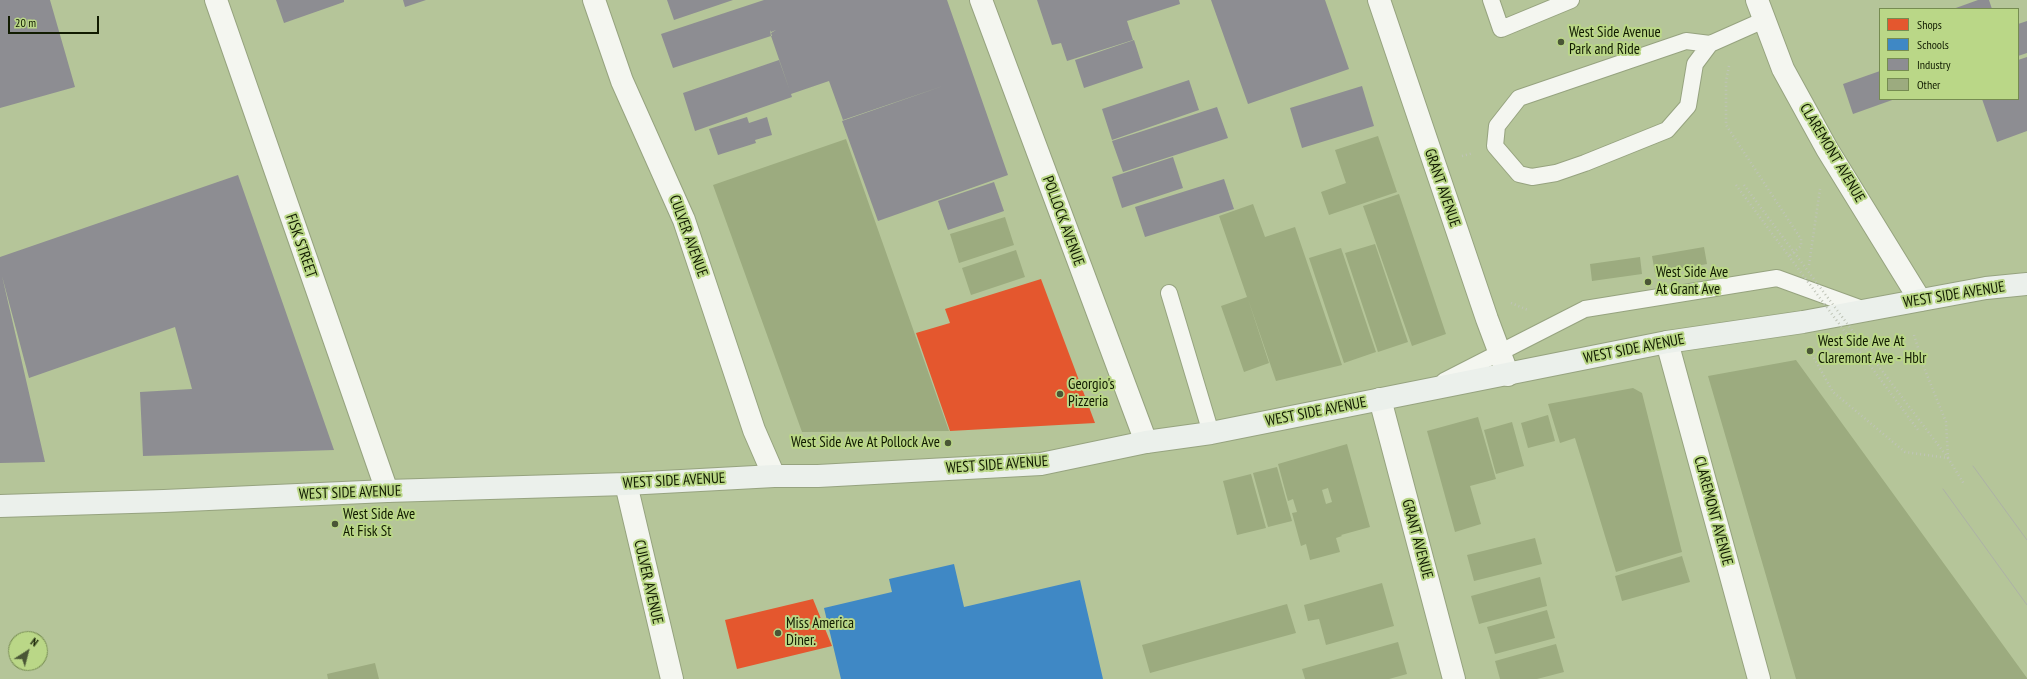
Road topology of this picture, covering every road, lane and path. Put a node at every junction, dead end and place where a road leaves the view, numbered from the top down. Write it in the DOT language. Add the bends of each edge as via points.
graph roads {
  1 [pos="216,0"];
  2 [pos="594,0"];
  3 [pos="981,0"];
  4 [pos="1379,0"];
  5 [pos="1490,0"];
  6 [pos="1571,0"];
  7 [pos="1757,0"];
  8 [pos="1764,20"];
  9 [pos="1710,44"];
  10 [pos="1729,66"];
  11 [pos="1827,149"];
  12 [pos="1736,185"];
  13 [pos="1744,185"];
  14 [pos="1786,259"];
  15 [pos="2027,284"];
  16 [pos="1806,289"];
  17 [pos="1169,293"];
  18 [pos="1920,300"];
  19 [pos="1510,302"];
  20 [pos="1534,308"];
  21 [pos="1865,310"];
  22 [pos="1914,334"];
  23 [pos="1667,342"];
  24 [pos="1810,351"];
  25 [pos="1500,353"];
  26 [pos="1508,374"];
  27 [pos="1426,390"];
  28 [pos="1380,400"];
  29 [pos="1918,430"];
  30 [pos="1211,433"];
  31 [pos="1146,442"];
  32 [pos="1948,458"];
  33 [pos="774,476"];
  34 [pos="626,484"];
  35 [pos="1964,484"];
  36 [pos="387,491"];
  37 [pos="0,506"];
  38 [pos="672,679"];
  39 [pos="1454,679"];
  40 [pos="1759,679"];
  1 -- 36 [label="street, FISK STREET"];
  2 -- 33 [label="street, CULVER AVENUE" via="622,81 684,220 754,430"];
  3 -- 31 [label="street, POLLOCK AVENUE"];
  4 -- 25 [label="street, GRANT AVENUE"];
  5 -- 6 [label="lane" via="1501,29"];
  7 -- 8 [label="street, CLAREMONT AVENUE"];
  8 -- 9 [label="lane"];
  8 -- 11 [label="street, CLAREMONT AVENUE" via="1783,70"];
  9 -- 9 [label="lane" via="1686,41 1519,98 1497,126 1495,146 1519,174 1532,177 1556,173 1585,163 1667,130 1688,106 1695,64"];
  10 -- 14 [label="path" via="1726,82 1726,125 1801,239 1800,246"];
  11 -- 16 [label="path"];
  11 -- 18 [label="street, CLAREMONT AVENUE"];
  12 -- 29 [label="path, bridge"];
  13 -- 32 [label="path, bridge"];
  15 -- 18 [label="main road, WEST SIDE AVENUE" via="1986,288"];
  16 -- 21 [label="lane"];
  16 -- 25 [label="lane" via="1777,278 1585,309"];
  17 -- 30 [label="lane"];
  18 -- 21 [label="main road, WEST SIDE AVENUE"];
  19 -- 20 [label="path" via="1527,310"];
  21 -- 23 [label="main road, WEST SIDE AVENUE"];
  22 -- 32 [label="path" via="1946,422"];
  23 -- 26 [label="main road, WEST SIDE AVENUE"];
  23 -- 40 [label="street, CLAREMONT AVENUE"];
  24 -- 32 [label="path" via="1833,392 1905,452"];
  25 -- 26 [label="street, GRANT AVENUE"];
  25 -- 27 [label="lane"];
  26 -- 27 [label="main road, WEST SIDE AVENUE"];
  27 -- 28 [label="main road, WEST SIDE AVENUE"];
  28 -- 30 [label="main road, WEST SIDE AVENUE"];
  28 -- 39 [label="street, GRANT AVENUE"];
  30 -- 31 [label="main road, WEST SIDE AVENUE"];
  31 -- 33 [label="main road, WEST SIDE AVENUE" via="1040,464"];
  32 -- 35 [label="path"];
  33 -- 34 [label="main road, WEST SIDE AVENUE"];
  34 -- 36 [label="main road, WEST SIDE AVENUE"];
  34 -- 38 [label="street, CULVER AVENUE"];
  36 -- 37 [label="main road, WEST SIDE AVENUE"];
}
